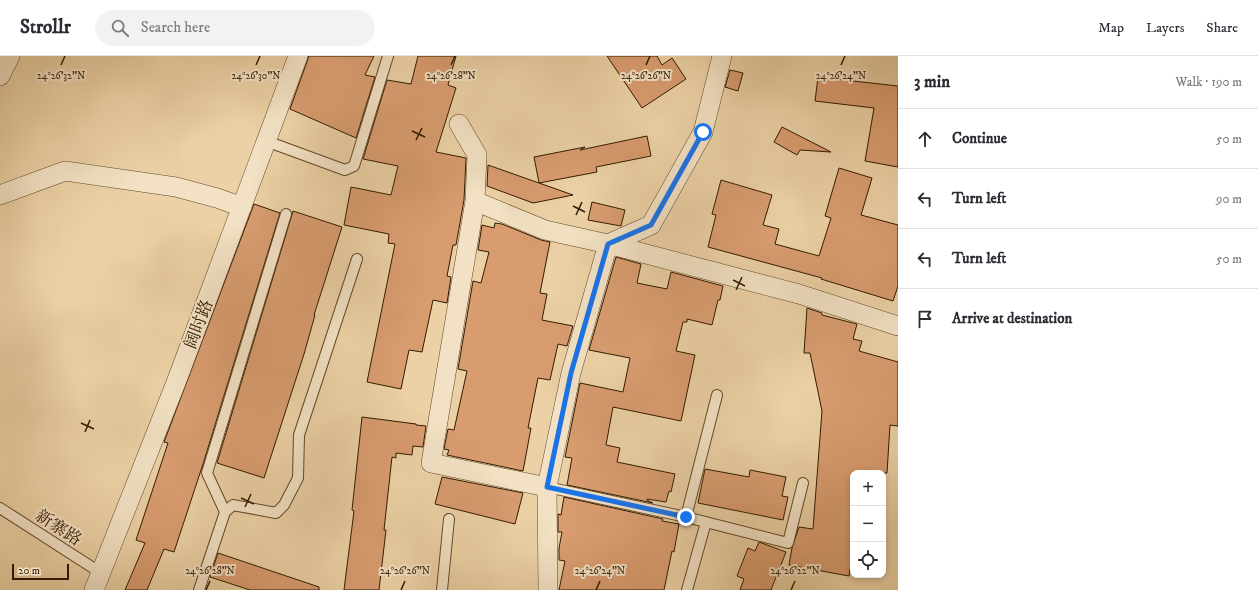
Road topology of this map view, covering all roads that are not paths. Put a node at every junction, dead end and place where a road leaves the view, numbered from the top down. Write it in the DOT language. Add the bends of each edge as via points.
graph roads {
  1 [pos="10,56"];
  2 [pos="298,56"];
  3 [pos="388,56"];
  4 [pos="722,56"];
  5 [pos="0,76"];
  6 [pos="459,124"];
  7 [pos="266,141"];
  8 [pos="0,196"];
  9 [pos="475,201"];
  10 [pos="242,207"];
  11 [pos="286,214"];
  12 [pos="608,244"];
  13 [pos="357,259"];
  14 [pos="898,326"];
  15 [pos="718,395"];
  16 [pos="803,483"];
  17 [pos="547,487"];
  18 [pos="0,508"];
  19 [pos="225,512"];
  20 [pos="686,517"];
  21 [pos="448,520"];
  22 [pos="706,522"];
  23 [pos="98,581"];
  24 [pos="199,590"];
  25 [pos="442,590"];
  26 [pos="548,590"];
  27 [pos="687,590"];
  1 -- 5 [label="street"];
  2 -- 7 [label="street, 阔时路"];
  3 -- 7 [label="lane" via="354,166 345,170"];
  4 -- 12 [label="street" via="703,132 651,225"];
  6 -- 9 [label="street" via="477,154"];
  7 -- 10 [label="street, 阔时路"];
  8 -- 10 [label="street" via="65,171 176,187"];
  9 -- 12 [label="street" via="544,230"];
  9 -- 17 [label="street" via="431,463"];
  10 -- 23 [label="street, 阔时路"];
  11 -- 19 [label="lane" via="208,473"];
  12 -- 14 [label="street" via="798,294"];
  12 -- 17 [label="street" via="571,373"];
  13 -- 19 [label="lane" via="299,435 298,478 284,505 276,514 233,506"];
  15 -- 20 [label="lane"];
  16 -- 22 [label="lane" via="788,543"];
  17 -- 20 [label="lane"];
  17 -- 26 [label="street"];
  18 -- 23 [label="lane, 新寨路"];
  19 -- 24 [label="lane"];
  20 -- 22 [label="lane"];
  21 -- 25 [label="lane"];
  22 -- 27 [label="lane"];
}
